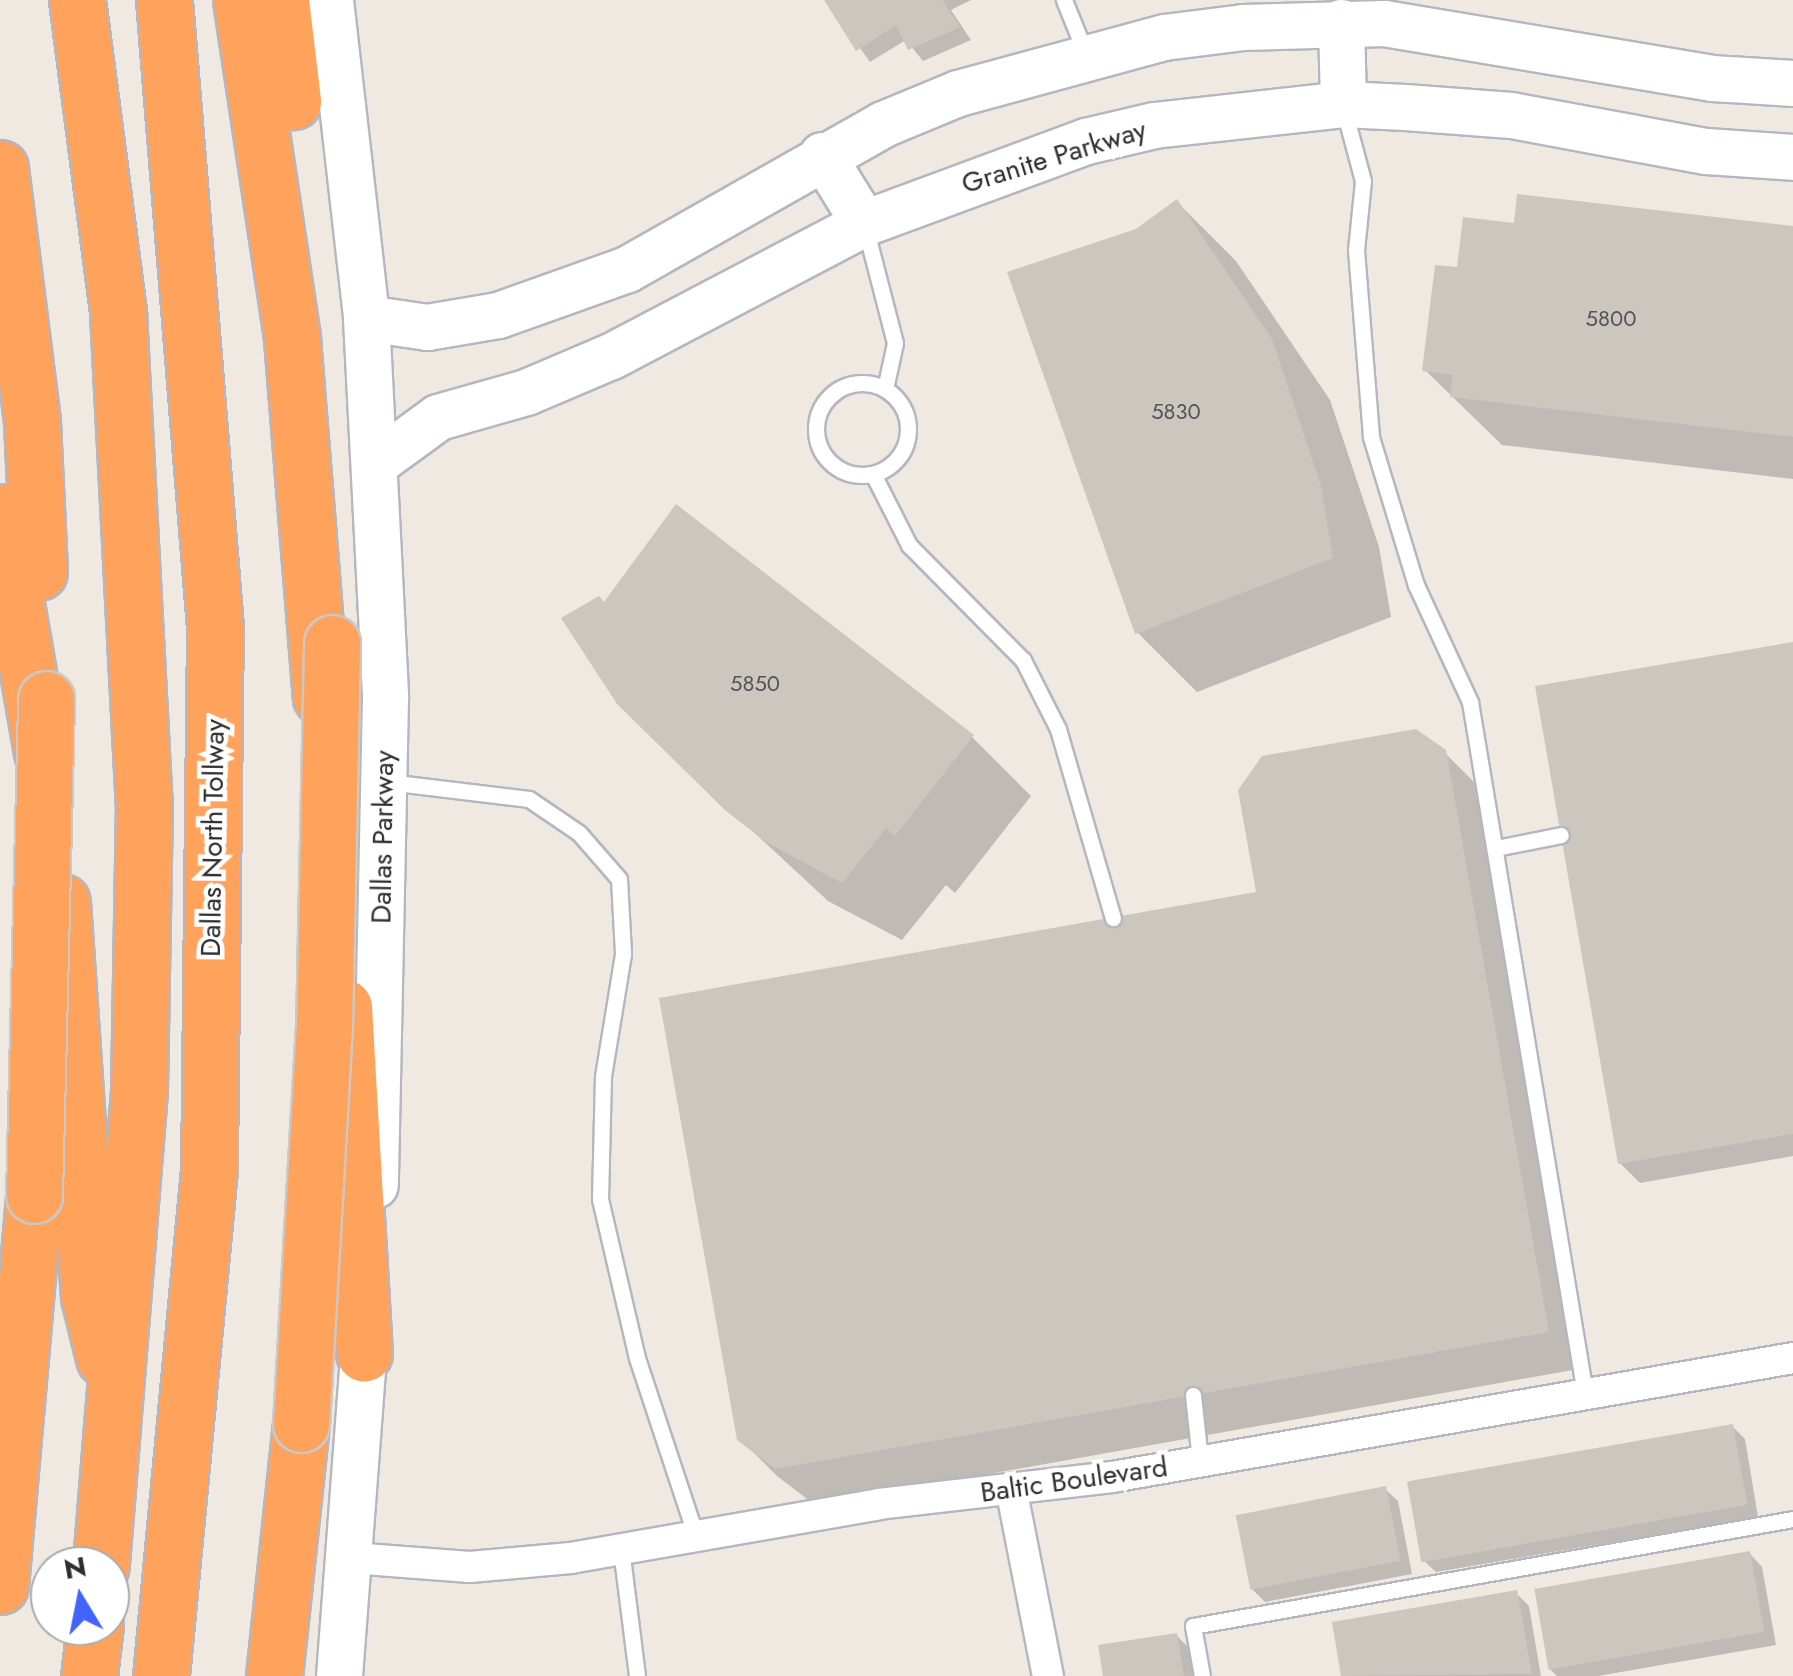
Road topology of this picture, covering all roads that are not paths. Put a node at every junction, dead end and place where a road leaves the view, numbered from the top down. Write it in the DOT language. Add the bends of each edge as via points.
graph roads {
  1 [pos="76,0"];
  2 [pos="164,0"];
  3 [pos="241,0"];
  4 [pos="281,0"];
  5 [pos="330,0"];
  6 [pos="1064,0"];
  7 [pos="1341,11"];
  8 [pos="1086,56"];
  9 [pos="1793,82"];
  10 [pos="1343,104"];
  11 [pos="822,155"];
  12 [pos="1793,157"];
  13 [pos="0,168"];
  14 [pos="864,223"];
  15 [pos="366,318"];
  16 [pos="885,389"];
  17 [pos="0,410"];
  18 [pos="375,463"];
  19 [pos="873,474"];
  20 [pos="0,512"];
  21 [pos="46,700"];
  22 [pos="384,782"];
  23 [pos="1561,835"];
  24 [pos="1496,848"];
  25 [pos="1113,918"];
  26 [pos="364,1353"];
  27 [pos="1793,1358"];
  28 [pos="1192,1394"];
  29 [pos="1585,1394"];
  30 [pos="118,1415"];
  31 [pos="1200,1461"];
  32 [pos="1012,1492"];
  33 [pos="1793,1519"];
  34 [pos="696,1536"];
  35 [pos="103,1546"];
  36 [pos="622,1549"];
  37 [pos="352,1558"];
  38 [pos="0,1586"];
  39 [pos="93,1646"];
  40 [pos="89,1676"];
  41 [pos="162,1676"];
  42 [pos="274,1676"];
  43 [pos="339,1676"];
  44 [pos="637,1676"];
  45 [pos="1048,1676"];
  46 [pos="1202,1676"];
  1 -- 30 [label="highway" via="118,313 140,653 143,965"];
  2 -- 41 [label="highway, Dallas North Tollway" via="216,628 209,1170"];
  3 -- 26 [label="highway" via="292,339 340,937"];
  4 -- 42 [label="highway, bridge" via="318,310 332,643 324,1029 301,1424"];
  5 -- 15 [label="street, Dallas Parkway"];
  6 -- 8 [label="lane"];
  7 -- 8 [label="street"];
  7 -- 9 [label="street" via="1712,78"];
  7 -- 10 [label="street"];
  8 -- 11 [label="street" via="958,93"];
  10 -- 12 [label="street, Granite Parkway" via="1511,115 1687,148"];
  10 -- 14 [label="street, Granite Parkway" via="1235,112 1086,141"];
  10 -- 24 [label="lane" via="1363,181 1356,250 1371,437 1416,585 1470,702"];
  11 -- 14 [label="street"];
  11 -- 15 [label="street" via="627,269 498,315 427,327"];
  13 -- 21 [label="highway" via="32,422"];
  14 -- 16 [label="lane" via="895,343"];
  14 -- 18 [label="street, Granite Parkway" via="611,356 526,392 438,417"];
  15 -- 18 [label="street, Dallas Parkway"];
  16 -- 19 [label="lane" via="906,412 908,428 898,458"];
  16 -- 19 [label="lane" via="854,384 838,390 816,426 832,464"];
  17 -- 21 [label="highway"];
  18 -- 22 [label="street, Dallas Parkway"];
  19 -- 25 [label="lane" via="909,545 1023,660 1058,729"];
  20 -- 30 [label="highway" via="57,836 90,1297"];
  21 -- 38 [label="highway, bridge" via="34,1195"];
  22 -- 26 [label="street, Dallas Parkway" via="379,1118"];
  22 -- 34 [label="lane" via="529,799 579,834 619,879 622,954 603,1076 600,1199 637,1358"];
  23 -- 24 [label="lane"];
  24 -- 29 [label="lane"];
  26 -- 37 [label="street, Dallas Parkway"];
  27 -- 29 [label="street, Baltic Boulevard"];
  28 -- 31 [label="lane"];
  29 -- 31 [label="street, Baltic Boulevard"];
  30 -- 35 [label="highway"];
  31 -- 32 [label="street, Baltic Boulevard"];
  32 -- 34 [label="street, Baltic Boulevard" via="879,1504"];
  32 -- 45 [label="street"];
  33 -- 46 [label="lane" via="1193,1626"];
  34 -- 36 [label="street, Baltic Boulevard"];
  36 -- 37 [label="street, Baltic Boulevard" via="470,1567"];
  36 -- 44 [label="lane"];
  37 -- 43 [label="street, Dallas Parkway"];
  39 -- 40 [label="highway"];
}
